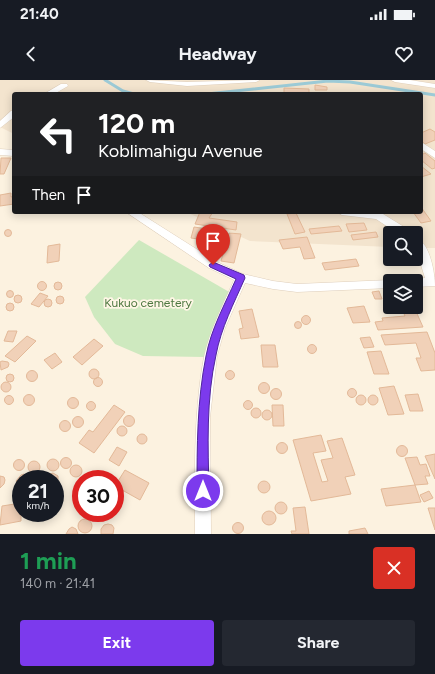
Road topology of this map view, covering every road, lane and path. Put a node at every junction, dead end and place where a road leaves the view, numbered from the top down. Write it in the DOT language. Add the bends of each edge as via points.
graph roads {
  1 [pos="150,80"];
  2 [pos="256,80"];
  3 [pos="395,80"];
  4 [pos="245,81"];
  5 [pos="64,86"];
  6 [pos="435,86"];
  7 [pos="52,92"];
  8 [pos="12,116"];
  9 [pos="0,125"];
  10 [pos="423,146"];
  11 [pos="0,152"];
  12 [pos="12,153"];
  13 [pos="435,155"];
  14 [pos="134,214"];
  15 [pos="361,214"];
  16 [pos="395,226"];
  17 [pos="423,253"];
  18 [pos="241,278"];
  19 [pos="434,282"];
  20 [pos="423,283"];
  21 [pos="383,284"];
  22 [pos="203,534"];
  1 -- 4 [label="street" via="187,84"];
  2 -- 4 [label="street"];
  3 -- 6 [label="street"];
  5 -- 7 [label="street"];
  8 -- 9 [label="street"];
  10 -- 13 [label="street"];
  11 -- 12 [label="street"];
  14 -- 18 [label="street" via="213,265"];
  15 -- 16 [label="street" via="380,216"];
  17 -- 19 [label="street"];
  18 -- 21 [label="street" via="296,288"];
  18 -- 22 [label="street" via="219,328 211,356 203,417"];
  19 -- 20 [label="street"];
}
